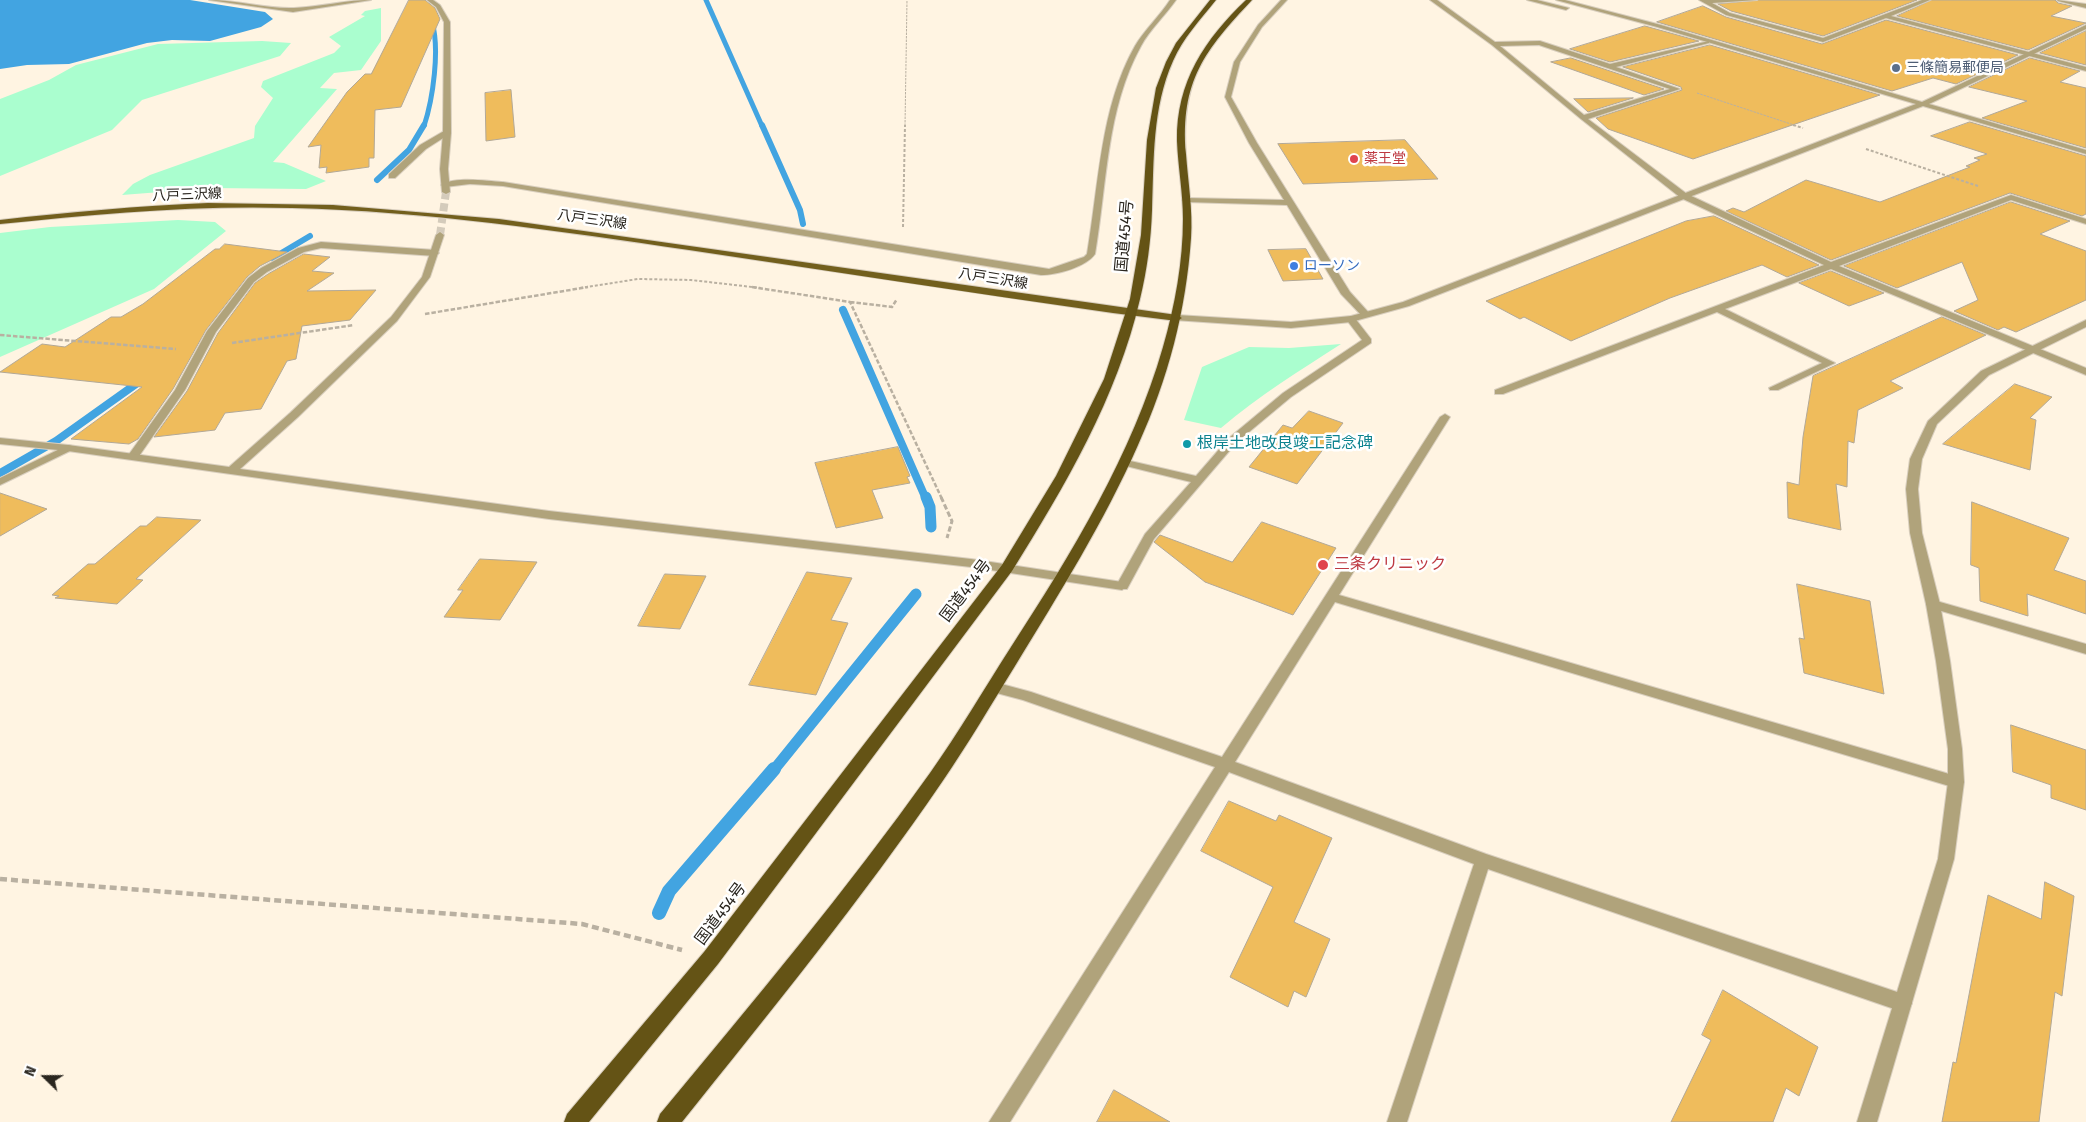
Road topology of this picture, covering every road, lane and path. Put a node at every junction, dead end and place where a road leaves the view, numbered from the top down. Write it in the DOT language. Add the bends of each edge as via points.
graph roads {
  1 [pos="212,0"];
  2 [pos="368,0"];
  3 [pos="430,0"];
  4 [pos="907,0"];
  5 [pos="1173,0"];
  6 [pos="1213,0"];
  7 [pos="1249,0"];
  8 [pos="1284,0"];
  9 [pos="1433,0"];
  10 [pos="1530,0"];
  11 [pos="1559,0"];
  12 [pos="1754,0"];
  13 [pos="1927,0"];
  14 [pos="2060,0"];
  15 [pos="1704,1"];
  16 [pos="2086,6"];
  17 [pos="1885,16"];
  18 [pos="2086,27"];
  19 [pos="1707,42"];
  20 [pos="1494,44"];
  21 [pos="2028,54"];
  22 [pos="1611,66"];
  23 [pos="2086,69"];
  24 [pos="1925,104"];
  25 [pos="1584,118"];
  26 [pos="446,132"];
  27 [pos="2086,152"];
  28 [pos="392,176"];
  29 [pos="1684,196"];
  30 [pos="1186,200"];
  31 [pos="1291,203"];
  32 [pos="0,222"];
  33 [pos="2086,222"];
  34 [pos="440,235"];
  35 [pos="902,250"];
  36 [pos="435,253"];
  37 [pos="1832,266"];
  38 [pos="901,294"];
  39 [pos="850,302"];
  40 [pos="1718,310"];
  41 [pos="1132,312"];
  42 [pos="1366,316"];
  43 [pos="1177,318"];
  44 [pos="394,319"];
  45 [pos="1351,319"];
  46 [pos="2086,323"];
  47 [pos="0,335"];
  48 [pos="204,347"];
  49 [pos="2032,349"];
  50 [pos="2086,372"];
  51 [pos="1774,388"];
  52 [pos="1499,392"];
  53 [pos="1445,417"];
  54 [pos="0,441"];
  55 [pos="68,448"];
  56 [pos="133,457"];
  57 [pos="1126,463"];
  58 [pos="232,470"];
  59 [pos="1199,480"];
  60 [pos="0,482"];
  61 [pos="940,560"];
  62 [pos="1007,568"];
  63 [pos="1064,576"];
  64 [pos="1332,597"];
  65 [pos="1933,604"];
  66 [pos="2086,649"];
  67 [pos="994,687"];
  68 [pos="1227,765"];
  69 [pos="1956,782"];
  70 [pos="1483,860"];
  71 [pos="0,879"];
  72 [pos="711,958"];
  73 [pos="1903,1003"];
  74 [pos="575,1122"];
  75 [pos="668,1122"];
  76 [pos="999,1122"];
  77 [pos="1397,1122"];
  78 [pos="1867,1122"];
  1 -- 2 [label="street" via="293,10"];
  3 -- 26 [label="street" via="438,6 446,22"];
  4 -- 35 [label="path"];
  5 -- 35 [label="street" via="1138,46 1114,102 1099,213 1091,254 1087,259 1042,272"];
  6 -- 41 [label="highway, 国道454号" via="1179,44 1165,72 1156,105 1141,275"];
  7 -- 30 [label="highway" via="1207,44 1191,72 1181,130"];
  8 -- 31 [label="street" via="1260,26 1238,62 1228,97"];
  9 -- 20 [label="street"];
  10 -- 19 [label="street"];
  11 -- 19 [label="street"];
  12 -- 15 [label="street"];
  13 -- 17 [label="street"];
  14 -- 16 [label="street"];
  15 -- 17 [label="street" via="1728,14 1823,40"];
  17 -- 21 [label="street"];
  18 -- 21 [label="street"];
  19 -- 22 [label="street"];
  19 -- 24 [label="street"];
  20 -- 22 [label="street" via="1540,43"];
  20 -- 25 [label="street"];
  21 -- 23 [label="street"];
  21 -- 24 [label="street"];
  22 -- 25 [label="street" via="1677,89"];
  24 -- 27 [label="street"];
  24 -- 29 [label="street"];
  25 -- 29 [label="street"];
  26 -- 28 [label="street" via="423,147"];
  26 -- 35 [label="street" via="446,188 470,182 503,184"];
  29 -- 37 [label="street"];
  29 -- 42 [label="street" via="1406,304"];
  30 -- 31 [label="street"];
  30 -- 43 [label="highway" via="1187,229"];
  31 -- 42 [label="street" via="1346,294"];
  32 -- 41 [label="main road, 八戸三沢線" via="114,211 199,208 330,206 420,212 581,232"];
  33 -- 37 [label="street" via="2011,197"];
  34 -- 36 [label="street"];
  36 -- 44 [label="street" via="426,277"];
  36 -- 48 [label="street" via="320,245 301,250 251,280 212,331"];
  37 -- 40 [label="street"];
  37 -- 49 [label="street"];
  38 -- 39 [label="path" via="892,307"];
  39 -- 44 [label="path" via="731,286 638,279"];
  39 -- 61 [label="path" via="952,521"];
  40 -- 51 [label="street" via="1830,363"];
  40 -- 52 [label="street"];
  41 -- 43 [label="main road, 八戸三沢線"];
  41 -- 62 [label="highway, 国道454号" via="1116,360 1082,438"];
  42 -- 45 [label="street"];
  43 -- 45 [label="street" via="1291,326"];
  43 -- 57 [label="highway" via="1164,367"];
  44 -- 48 [label="path"];
  44 -- 58 [label="street"];
  45 -- 59 [label="street" via="1368,341 1286,395 1233,440"];
  46 -- 49 [label="street"];
  47 -- 48 [label="path" via="188,350"];
  48 -- 56 [label="street" via="180,390"];
  49 -- 50 [label="street"];
  49 -- 65 [label="street" via="1985,373 1958,396 1932,423 1916,459 1912,489 1916,533"];
  53 -- 64 [label="street"];
  54 -- 55 [label="street"];
  55 -- 56 [label="street"];
  55 -- 60 [label="street"];
  56 -- 58 [label="street"];
  57 -- 59 [label="street"];
  57 -- 63 [label="highway"];
  58 -- 61 [label="street" via="549,515"];
  59 -- 63 [label="street" via="1149,537 1122,586"];
  61 -- 62 [label="street"];
  62 -- 63 [label="street"];
  62 -- 72 [label="highway, 国道454号"];
  63 -- 67 [label="highway"];
  64 -- 68 [label="street"];
  64 -- 69 [label="street"];
  65 -- 66 [label="street"];
  65 -- 69 [label="street" via="1955,749"];
  67 -- 68 [label="street"];
  67 -- 75 [label="highway" via="927,791 789,973"];
  68 -- 70 [label="street"];
  68 -- 76 [label="street"];
  69 -- 73 [label="street" via="1946,858"];
  70 -- 73 [label="street"];
  70 -- 77 [label="street"];
  71 -- 72 [label="path" via="582,924"];
  72 -- 74 [label="highway, 国道454号"];
  73 -- 78 [label="street"];
}
